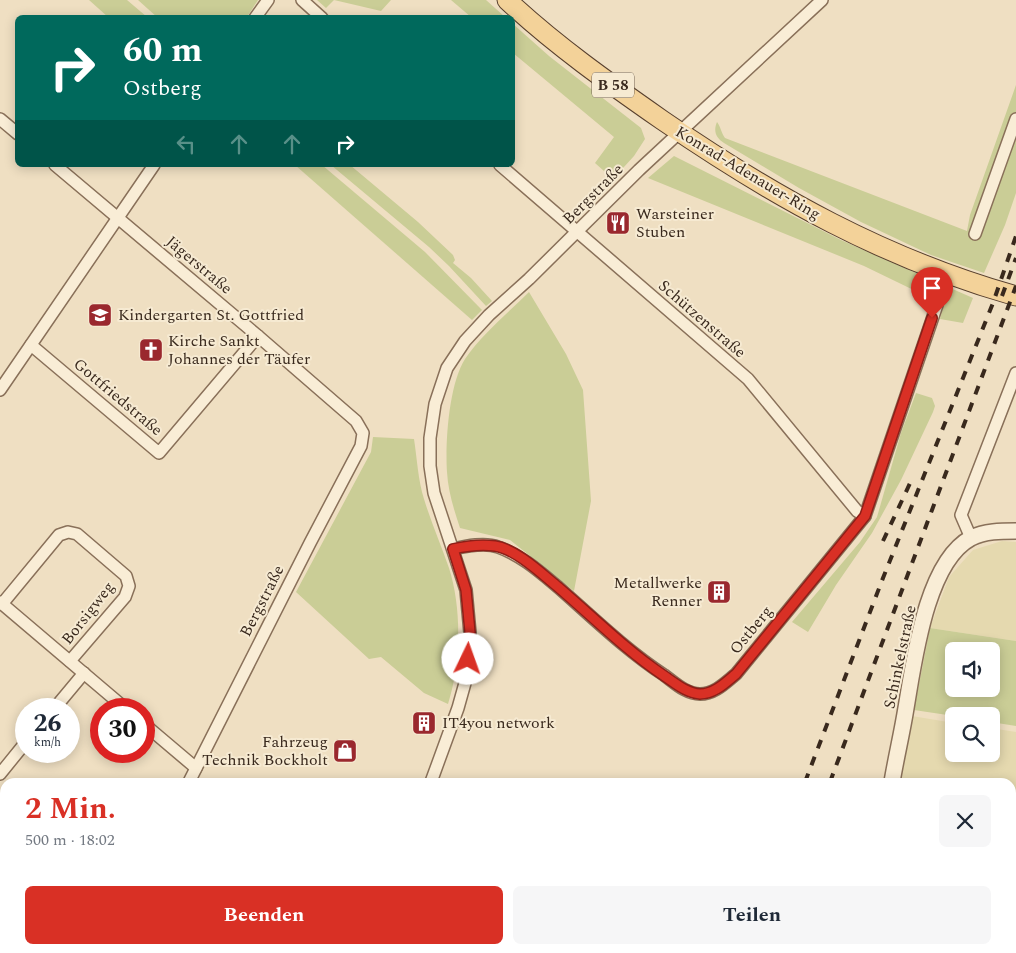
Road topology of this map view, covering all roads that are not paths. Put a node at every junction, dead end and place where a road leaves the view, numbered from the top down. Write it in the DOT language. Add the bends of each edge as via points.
graph roads {
  1 [pos="268,0"];
  2 [pos="302,0"];
  3 [pos="507,0"];
  4 [pos="822,0"];
  5 [pos="257,15"];
  6 [pos="319,15"];
  7 [pos="0,119"];
  8 [pos="1016,119"];
  9 [pos="15,132"];
  10 [pos="680,132"];
  11 [pos="57,167"];
  12 [pos="153,167"];
  13 [pos="502,167"];
  14 [pos="118,218"];
  15 [pos="577,233"];
  16 [pos="975,234"];
  17 [pos="1016,296"];
  18 [pos="936,305"];
  19 [pos="258,336"];
  20 [pos="31,345"];
  21 [pos="1016,373"];
  22 [pos="0,390"];
  23 [pos="363,433"];
  24 [pos="865,516"];
  25 [pos="1016,531"];
  26 [pos="971,538"];
  27 [pos="453,549"];
  28 [pos="1,603"];
  29 [pos="70,661"];
  30 [pos="84,673"];
  31 [pos="63,698"];
  32 [pos="113,698"];
  33 [pos="155,733"];
  34 [pos="15,756"];
  35 [pos="196,768"];
  36 [pos="0,774"];
  37 [pos="191,778"];
  38 [pos="432,778"];
  39 [pos="893,778"];
  1 -- 5 [label="street"];
  2 -- 6 [label="street"];
  3 -- 10 [label="main road, Konrad-Adenauer-Ring / B 58" via="580,61"];
  4 -- 10 [label="street, Bergstraße"];
  7 -- 9 [label="street"];
  8 -- 16 [label="street"];
  10 -- 15 [label="street, Bergstraße"];
  10 -- 17 [label="main road, Konrad-Adenauer-Ring / B 58" via="760,183 874,244 940,272"];
  11 -- 14 [label="street, Jägerstraße"];
  12 -- 14 [label="street"];
  13 -- 15 [label="street, Schützenstraße"];
  14 -- 19 [label="street, Jägerstraße"];
  14 -- 20 [label="street"];
  15 -- 24 [label="street, Schützenstraße" via="748,379 857,511"];
  15 -- 27 [label="street, Bergstraße" via="489,315 456,354 440,384 430,438 430,466 434,493"];
  18 -- 24 [label="street, Ostberg"];
  19 -- 20 [label="street, Gottfriedstraße" via="159,453"];
  19 -- 23 [label="street, Jägerstraße" via="356,421"];
  20 -- 22 [label="street"];
  21 -- 26 [label="street" via="961,515"];
  23 -- 35 [label="street, Bergstraße" via="361,446"];
  24 -- 27 [label="street, Ostberg" via="736,674 717,689 700,694 684,690 654,669 512,552 496,546"];
  25 -- 26 [label="street, Schinkelstraße" via="992,531"];
  26 -- 39 [label="street, Schinkelstraße" via="954,552 943,568 928,607 920,632"];
  27 -- 38 [label="street, Bergstraße" via="466,590 470,632 468,659 458,708"];
  28 -- 29 [label="street, Borsigweg"];
  28 -- 29 [label="street, Borsigweg" via="59,535 77,534 126,576 129,586 125,597"];
  29 -- 30 [label="street, Borsigweg"];
  30 -- 31 [label="street"];
  30 -- 32 [label="street, Borsigweg"];
  33 -- 35 [label="street"];
  34 -- 36 [label="street"];
  35 -- 37 [label="street, Bergstraße"];
}
